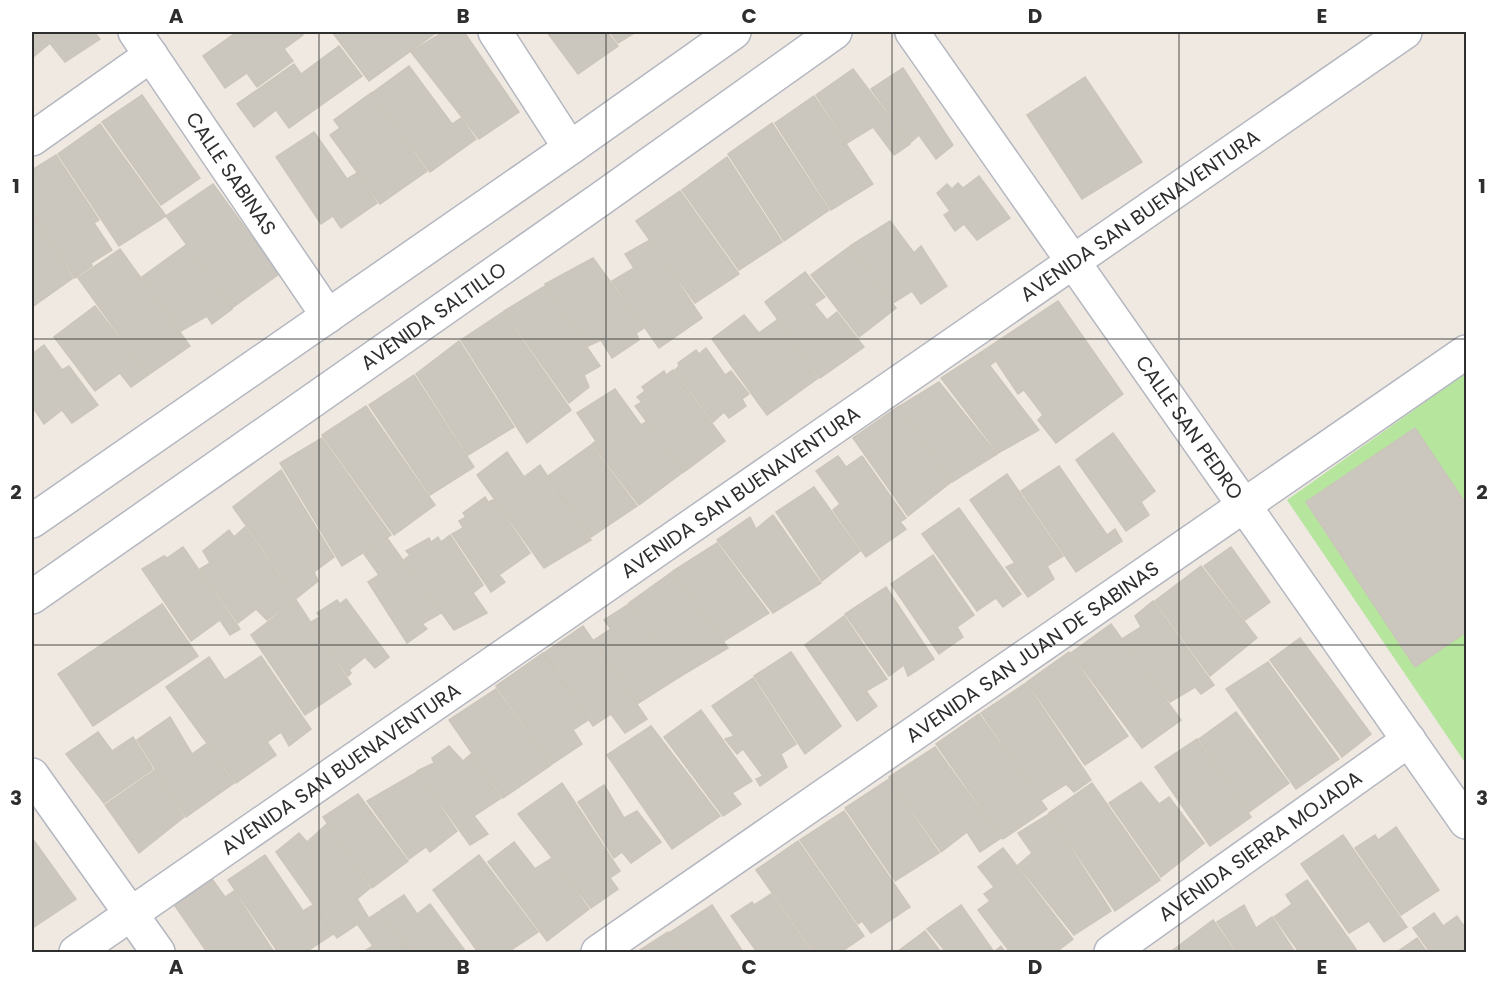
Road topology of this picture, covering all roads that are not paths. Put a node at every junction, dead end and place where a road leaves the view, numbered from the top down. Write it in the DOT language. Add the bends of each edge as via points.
graph roads {
  1 [pos="495,32"];
  2 [pos="734,32"];
  3 [pos="835,32"];
  4 [pos="912,32"];
  5 [pos="1405,32"];
  6 [pos="143,43"];
  7 [pos="32,139"];
  8 [pos="570,148"];
  9 [pos="1073,262"];
  10 [pos="328,316"];
  11 [pos="1467,352"];
  12 [pos="1244,506"];
  13 [pos="32,521"];
  14 [pos="32,597"];
  15 [pos="1409,740"];
  16 [pos="32,775"];
  17 [pos="1467,822"];
  18 [pos="131,914"];
  19 [pos="76,952"];
  20 [pos="159,952"];
  21 [pos="598,952"];
  22 [pos="1110,952"];
  1 -- 8 [label="street"];
  2 -- 8 [label="street"];
  3 -- 14 [label="street, AVENIDA SALTILLO"];
  4 -- 9 [label="street, CALLE SAN PEDRO"];
  5 -- 9 [label="street, AVENIDA SAN BUENAVENTURA"];
  6 -- 7 [label="street"];
  6 -- 10 [label="street, CALLE SABINAS"];
  8 -- 10 [label="street"];
  9 -- 12 [label="street, CALLE SAN PEDRO"];
  9 -- 18 [label="street, AVENIDA SAN BUENAVENTURA"];
  10 -- 13 [label="street"];
  11 -- 12 [label="street, AVENIDA SAN JUAN DE SABINAS"];
  12 -- 15 [label="street, CALLE SAN PEDRO"];
  12 -- 21 [label="street, AVENIDA SAN JUAN DE SABINAS"];
  15 -- 17 [label="street, CALLE SAN PEDRO"];
  15 -- 22 [label="street, AVENIDA SIERRA MOJADA"];
  16 -- 18 [label="street"];
  18 -- 19 [label="street, AVENIDA SAN BUENAVENTURA"];
  18 -- 20 [label="street"];
}
